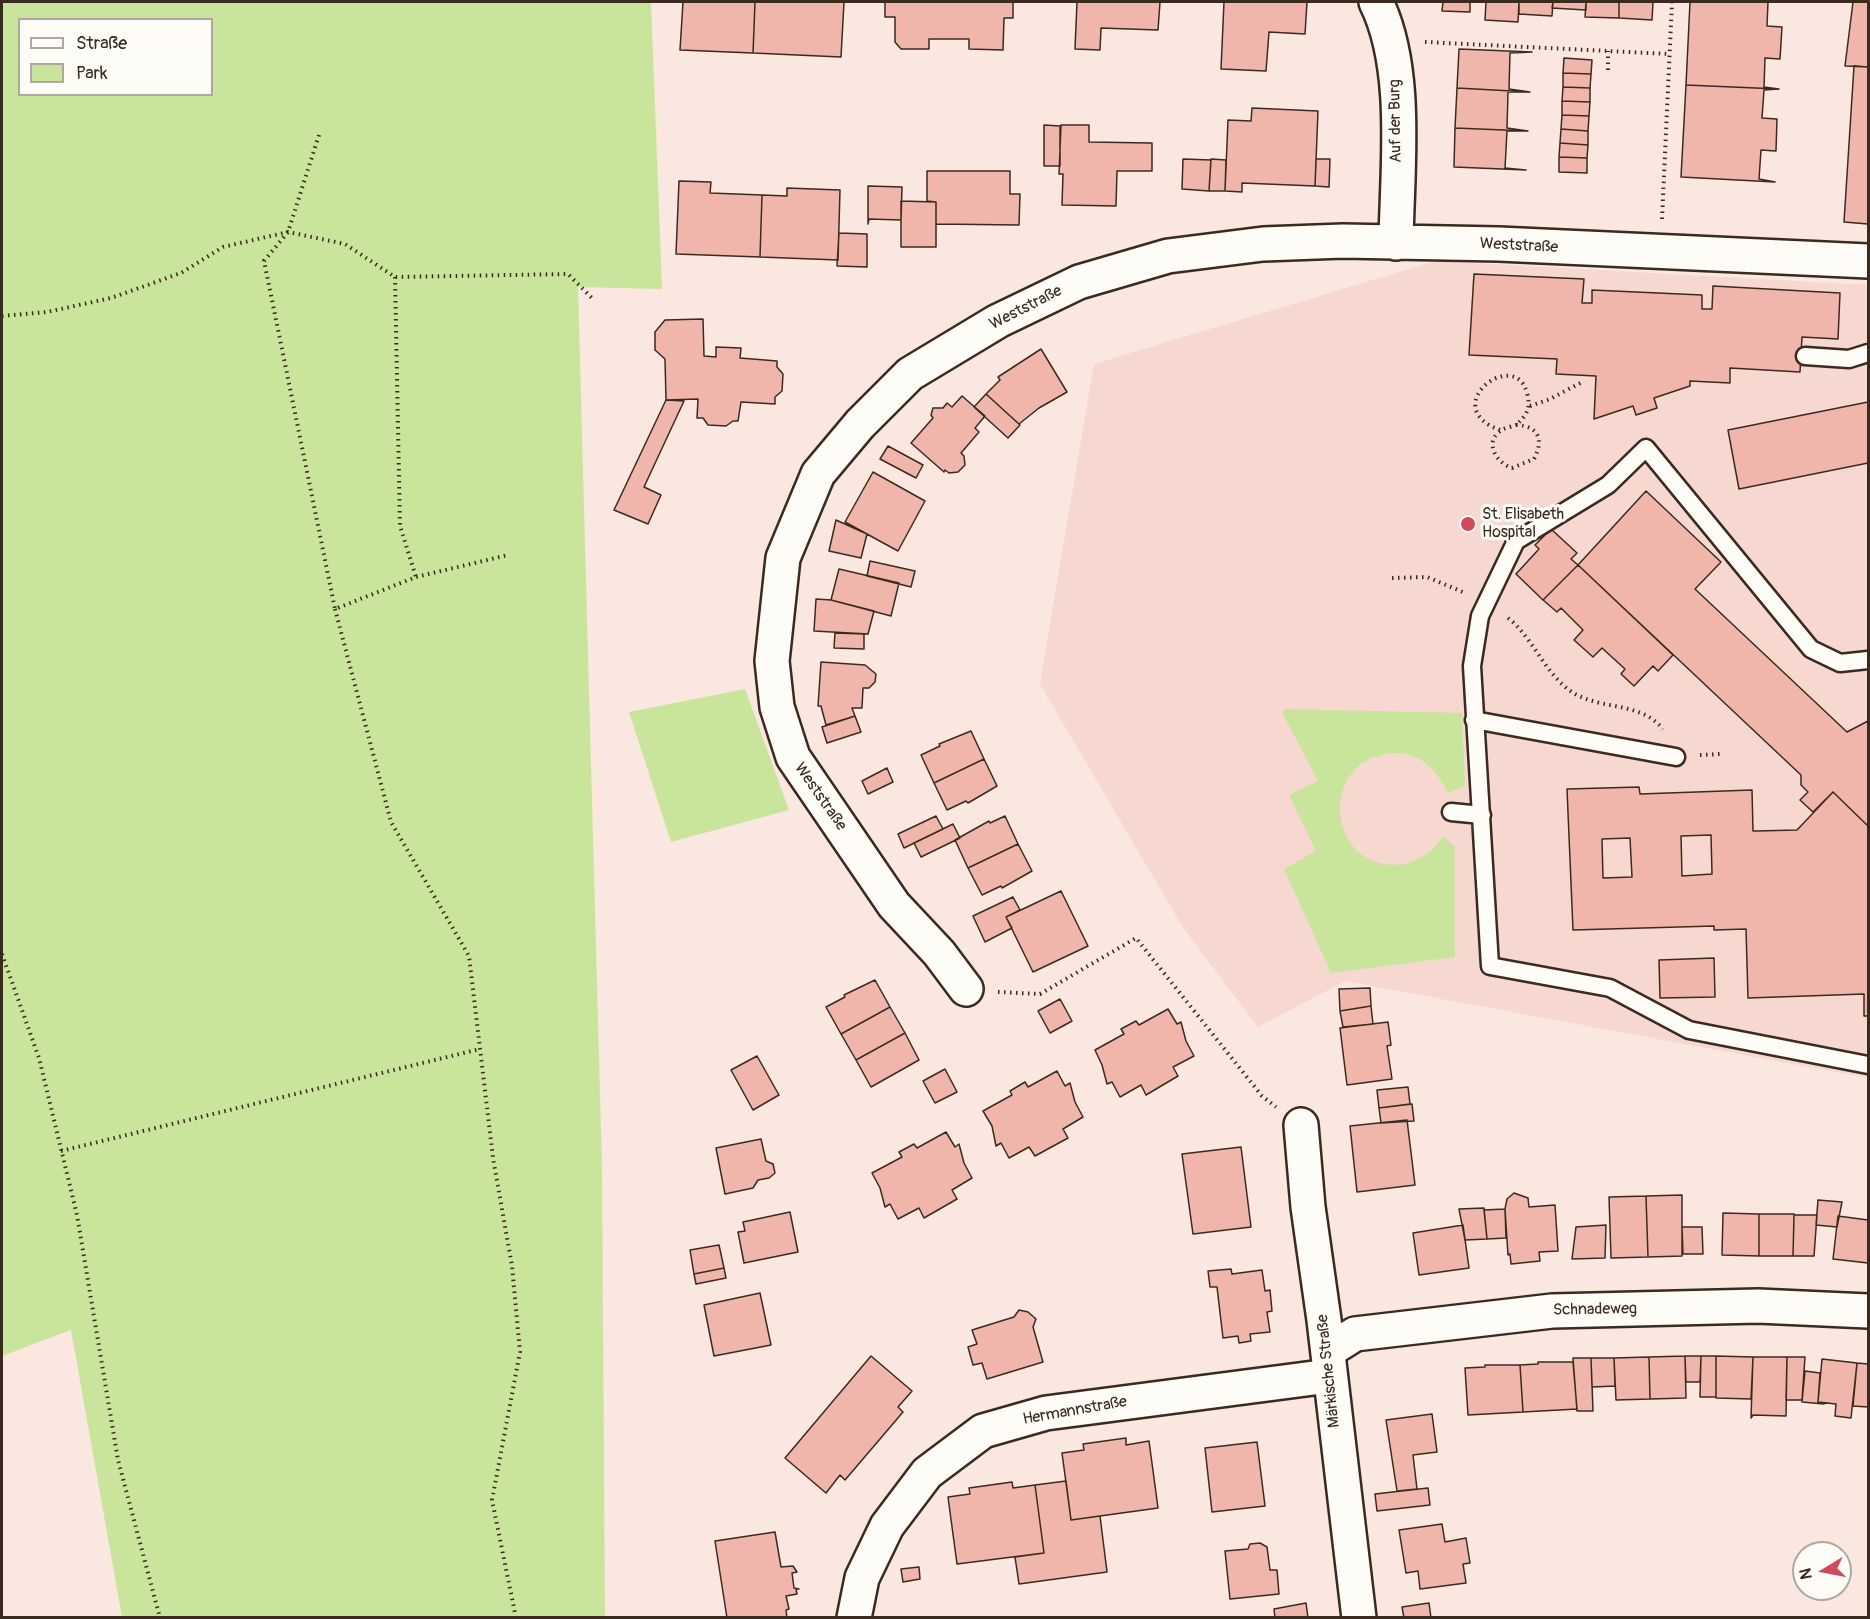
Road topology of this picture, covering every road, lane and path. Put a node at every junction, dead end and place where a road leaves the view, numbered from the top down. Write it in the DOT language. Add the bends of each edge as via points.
graph roads {
  1 [pos="1376,2"];
  2 [pos="1672,2"];
  3 [pos="1391,40"];
  4 [pos="1608,51"];
  5 [pos="1670,54"];
  6 [pos="1608,70"];
  7 [pos="319,135"];
  8 [pos="288,232"];
  9 [pos="1396,243"];
  10 [pos="1660,253"];
  11 [pos="1869,261"];
  12 [pos="395,277"];
  13 [pos="594,300"];
  14 [pos="2,316"];
  15 [pos="1869,353"];
  16 [pos="1805,356"];
  17 [pos="1584,381"];
  18 [pos="1530,406"];
  19 [pos="1516,425"];
  20 [pos="1500,430"];
  21 [pos="508,555"];
  22 [pos="416,577"];
  23 [pos="1392,578"];
  24 [pos="1487,602"];
  25 [pos="335,609"];
  26 [pos="1869,660"];
  27 [pos="1474,720"];
  28 [pos="1720,754"];
  29 [pos="1676,757"];
  30 [pos="1451,812"];
  31 [pos="1482,815"];
  32 [pos="2,954"];
  33 [pos="966,989"];
  34 [pos="480,1049"];
  35 [pos="1869,1065"];
  36 [pos="1300,1125"];
  37 [pos="61,1151"];
  38 [pos="1869,1311"];
  39 [pos="1329,1364"];
  40 [pos="160,1617"];
  41 [pos="516,1617"];
  42 [pos="854,1617"];
  43 [pos="1359,1617"];
  1 -- 3 [label="street, Auf der Burg"];
  2 -- 5 [label="path"];
  3 -- 4 [label="path"];
  3 -- 9 [label="street, Auf der Burg" via="1397,107"];
  4 -- 5 [label="path"];
  4 -- 6 [label="path"];
  5 -- 10 [label="path"];
  7 -- 8 [label="path"];
  8 -- 12 [label="path" via="345,244"];
  8 -- 14 [label="path" via="223,247 182,273 111,298 47,312"];
  8 -- 25 [label="path" via="264,261"];
  9 -- 10 [label="street, Weststraße"];
  9 -- 33 [label="street, Weststraße" via="1263,244 1168,256 1079,282 998,321 910,374 860,424 819,474 783,558 772,661 777,707 793,757 894,905"];
  10 -- 11 [label="street, Weststraße"];
  12 -- 13 [label="path" via="568,274"];
  12 -- 22 [label="path" via="400,526"];
  15 -- 16 [label="lane" via="1849,359"];
  17 -- 18 [label="path"];
  18 -- 19 [label="path"];
  18 -- 20 [label="path" via="1527,389 1518,380 1495,377 1485,383 1476,395 1476,408 1492,427"];
  19 -- 20 [label="path"];
  19 -- 20 [label="path" via="1538,432 1540,445 1534,459 1519,467 1504,466 1497,458 1492,446"];
  21 -- 22 [label="path"];
  22 -- 25 [label="path"];
  23 -- 24 [label="path" via="1427,577"];
  24 -- 26 [label="lane" via="1516,541 1608,485 1646,447 1811,649 1840,663"];
  24 -- 27 [label="lane" via="1480,616 1472,666"];
  24 -- 29 [label="path" via="1514,622 1542,662 1575,693 1655,718"];
  25 -- 34 [label="path" via="391,822 469,956"];
  27 -- 29 [label="lane"];
  27 -- 31 [label="lane"];
  28 -- 29 [label="path"];
  30 -- 31 [label="lane"];
  31 -- 35 [label="lane" via="1490,966 1610,988 1689,1030"];
  32 -- 37 [label="path" via="39,1059"];
  33 -- 36 [label="path" via="1040,994 1136,938 1262,1096"];
  34 -- 37 [label="path"];
  34 -- 41 [label="path" via="493,1158 512,1266 520,1352 492,1500"];
  36 -- 39 [label="street, Märkische Straße"];
  37 -- 40 [label="path" via="77,1215 118,1460"];
  38 -- 39 [label="street, Schnadeweg" via="1758,1306 1552,1311 1354,1334"];
  39 -- 42 [label="street, Hermannstraße" via="1046,1413 983,1431 927,1473 887,1526 862,1578"];
  39 -- 43 [label="street, Märkische Straße"];
}
